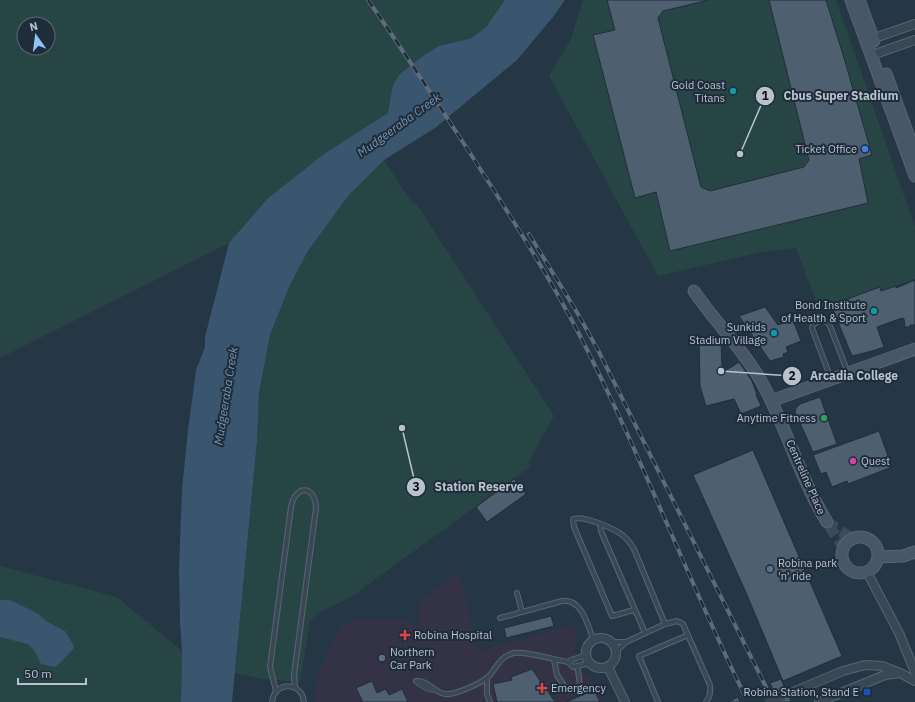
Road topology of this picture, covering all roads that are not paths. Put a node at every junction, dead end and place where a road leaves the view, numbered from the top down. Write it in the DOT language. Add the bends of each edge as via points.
graph roads {
  1 [pos="851,0"];
  2 [pos="859,0"];
  3 [pos="915,24"];
  4 [pos="870,40"];
  5 [pos="915,40"];
  6 [pos="878,54"];
  7 [pos="915,153"];
  8 [pos="915,176"];
  9 [pos="694,290"];
  10 [pos="915,349"];
  11 [pos="848,373"];
  12 [pos="831,380"];
  13 [pos="771,401"];
  14 [pos="827,522"];
  15 [pos="600,524"];
  16 [pos="875,545"];
  17 [pos="915,552"];
  18 [pos="903,556"];
  19 [pos="878,557"];
  20 [pos="867,572"];
  21 [pos="517,593"];
  22 [pos="634,610"];
  23 [pos="522,612"];
  24 [pos="500,618"];
  25 [pos="665,624"];
  26 [pos="645,633"];
  27 [pos="688,635"];
  28 [pos="594,639"];
  29 [pos="613,642"];
  30 [pos="626,642"];
  31 [pos="617,651"];
  32 [pos="588,659"];
  33 [pos="554,660"];
  34 [pos="568,662"];
  35 [pos="578,666"];
  36 [pos="608,667"];
  37 [pos="915,672"];
  38 [pos="900,673"];
  39 [pos="487,678"];
  40 [pos="915,681"];
  41 [pos="295,687"];
  42 [pos="436,690"];
  43 [pos="276,691"];
  44 [pos="788,694"];
  45 [pos="777,699"];
  46 [pos="304,701"];
  47 [pos="272,702"];
  48 [pos="490,702"];
  49 [pos="625,702"];
  50 [pos="658,702"];
  51 [pos="706,702"];
  52 [pos="769,702"];
  53 [pos="819,702"];
  1 -- 4 [label="street"];
  2 -- 4 [label="street"];
  3 -- 4 [label="street"];
  4 -- 6 [label="street"];
  4 -- 8 [label="street"];
  5 -- 6 [label="street"];
  6 -- 7 [label="street"];
  9 -- 13 [label="street, Centreline Place" via="760,378"];
  10 -- 11 [label="street"];
  11 -- 12 [label="street"];
  11 -- 12 [label="lane" via="830,326 820,320 813,324 813,332"];
  12 -- 13 [label="street"];
  13 -- 14 [label="street, Centreline Place" via="818,509"];
  15 -- 22 [label="lane"];
  15 -- 22 [label="lane" via="578,518 572,521 612,616"];
  15 -- 25 [label="lane" via="623,535 632,546"];
  16 -- 18 [label="street"];
  16 -- 19 [label="street"];
  16 -- 20 [label="street" via="868,539 860,538 853,539 844,548 842,556 846,566 853,572"];
  17 -- 18 [label="street"];
  18 -- 19 [label="street"];
  19 -- 20 [label="street" via="875,565"];
  20 -- 37 [label="street" via="899,633"];
  21 -- 23 [label="lane"];
  22 -- 26 [label="lane"];
  23 -- 24 [label="lane"];
  23 -- 28 [label="lane" via="562,601 574,603 584,616"];
  25 -- 26 [label="lane"];
  25 -- 27 [label="lane" via="677,621 683,624"];
  26 -- 30 [label="lane"];
  27 -- 50 [label="lane" via="639,656"];
  27 -- 51 [label="lane" via="710,686"];
  28 -- 29 [label="street" via="602,637"];
  28 -- 32 [label="street" via="587,646"];
  29 -- 30 [label="lane"];
  29 -- 31 [label="street"];
  30 -- 31 [label="lane"];
  31 -- 36 [label="street" via="615,660"];
  32 -- 34 [label="lane"];
  32 -- 35 [label="lane"];
  32 -- 36 [label="street" via="598,668"];
  33 -- 34 [label="lane"];
  33 -- 35 [label="lane" via="557,675 569,691 581,682"];
  33 -- 39 [label="lane" via="525,653 512,653 501,661"];
  34 -- 35 [label="lane" via="571,666"];
  36 -- 49 [label="street"];
  38 -- 40 [label="street"];
  38 -- 44 [label="street" via="882,666 865,665 843,671"];
  38 -- 53 [label="street" via="885,675"];
  39 -- 42 [label="lane" via="450,694"];
  39 -- 48 [label="lane"];
  41 -- 43 [label="lane" via="285,686"];
  41 -- 43 [label="lane" via="294,675 316,508 314,496 304,491 294,497 291,507 270,667"];
  41 -- 46 [label="lane"];
  43 -- 47 [label="lane"];
  45 -- 52 [label="street, bridge"];
}
